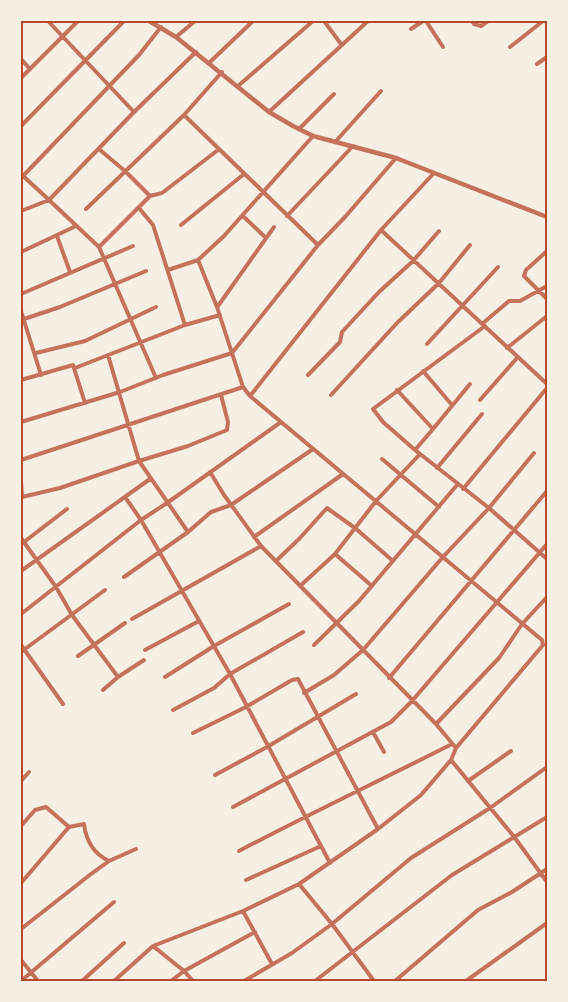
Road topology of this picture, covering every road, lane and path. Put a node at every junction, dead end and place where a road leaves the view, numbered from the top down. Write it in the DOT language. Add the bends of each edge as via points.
graph roads {
  1 [pos="48,21"];
  2 [pos="78,21"];
  3 [pos="124,21"];
  4 [pos="148,21"];
  5 [pos="195,21"];
  6 [pos="254,21"];
  7 [pos="314,21"];
  8 [pos="324,21"];
  9 [pos="368,21"];
  10 [pos="424,21"];
  11 [pos="472,21"];
  12 [pos="488,21"];
  13 [pos="543,21"];
  14 [pos="161,27"];
  15 [pos="411,29"];
  16 [pos="176,36"];
  17 [pos="62,38"];
  18 [pos="341,44"];
  19 [pos="443,46"];
  20 [pos="510,47"];
  21 [pos="196,52"];
  22 [pos="547,57"];
  23 [pos="21,59"];
  24 [pos="86,61"];
  25 [pos="210,62"];
  26 [pos="537,64"];
  27 [pos="30,69"];
  28 [pos="222,72"];
  29 [pos="21,78"];
  30 [pos="238,86"];
  31 [pos="109,87"];
  32 [pos="381,91"];
  33 [pos="334,94"];
  34 [pos="134,112"];
  35 [pos="269,112"];
  36 [pos="184,114"];
  37 [pos="21,126"];
  38 [pos="299,129"];
  39 [pos="314,136"];
  40 [pos="336,141"];
  41 [pos="354,145"];
  42 [pos="99,149"];
  43 [pos="218,150"];
  44 [pos="396,158"];
  45 [pos="126,172"];
  46 [pos="435,172"];
  47 [pos="244,174"];
  48 [pos="22,175"];
  49 [pos="264,193"];
  50 [pos="150,196"];
  51 [pos="49,200"];
  52 [pos="139,208"];
  53 [pos="86,209"];
  54 [pos="21,212"];
  55 [pos="243,216"];
  56 [pos="288,216"];
  57 [pos="547,217"];
  58 [pos="182,225"];
  59 [pos="76,226"];
  60 [pos="274,226"];
  61 [pos="381,230"];
  62 [pos="439,231"];
  63 [pos="57,236"];
  64 [pos="266,238"];
  65 [pos="318,245"];
  66 [pos="470,245"];
  67 [pos="134,246"];
  68 [pos="99,247"];
  69 [pos="547,251"];
  70 [pos="21,252"];
  71 [pos="103,258"];
  72 [pos="198,260"];
  73 [pos="412,261"];
  74 [pos="498,267"];
  75 [pos="168,270"];
  76 [pos="146,271"];
  77 [pos="70,272"];
  78 [pos="439,283"];
  79 [pos="116,284"];
  80 [pos="547,286"];
  81 [pos="539,292"];
  82 [pos="21,294"];
  83 [pos="547,299"];
  84 [pos="463,306"];
  85 [pos="156,307"];
  86 [pos="218,307"];
  87 [pos="21,311"];
  88 [pos="219,315"];
  89 [pos="547,316"];
  90 [pos="22,320"];
  91 [pos="131,320"];
  92 [pos="184,325"];
  93 [pos="483,325"];
  94 [pos="140,342"];
  95 [pos="427,344"];
  96 [pos="507,348"];
  97 [pos="231,352"];
  98 [pos="36,353"];
  99 [pos="108,355"];
  100 [pos="517,358"];
  101 [pos="75,368"];
  102 [pos="423,371"];
  103 [pos="41,375"];
  104 [pos="308,375"];
  105 [pos="156,378"];
  106 [pos="21,380"];
  107 [pos="470,384"];
  108 [pos="547,386"];
  109 [pos="243,387"];
  110 [pos="398,390"];
  111 [pos="120,392"];
  112 [pos="221,394"];
  113 [pos="250,396"];
  114 [pos="331,396"];
  115 [pos="480,400"];
  116 [pos="86,402"];
  117 [pos="452,405"];
  118 [pos="482,414"];
  119 [pos="21,422"];
  120 [pos="281,422"];
  121 [pos="130,425"];
  122 [pos="433,429"];
  123 [pos="313,449"];
  124 [pos="415,450"];
  125 [pos="534,453"];
  126 [pos="420,454"];
  127 [pos="382,459"];
  128 [pos="21,460"];
  129 [pos="139,461"];
  130 [pos="437,468"];
  131 [pos="210,472"];
  132 [pos="343,474"];
  133 [pos="400,475"];
  134 [pos="150,479"];
  135 [pos="21,481"];
  136 [pos="457,484"];
  137 [pos="463,489"];
  138 [pos="547,491"];
  139 [pos="125,497"];
  140 [pos="376,501"];
  141 [pos="168,504"];
  142 [pos="231,505"];
  143 [pos="438,507"];
  144 [pos="489,508"];
  145 [pos="67,509"];
  146 [pos="141,520"];
  147 [pos="355,528"];
  148 [pos="514,531"];
  149 [pos="188,532"];
  150 [pos="416,535"];
  151 [pos="254,537"];
  152 [pos="22,540"];
  153 [pos="547,544"];
  154 [pos="261,546"];
  155 [pos="160,552"];
  156 [pos="539,553"];
  157 [pos="335,554"];
  158 [pos="442,558"];
  159 [pos="547,559"];
  160 [pos="36,561"];
  161 [pos="276,561"];
  162 [pos="393,561"];
  163 [pos="21,571"];
  164 [pos="124,577"];
  165 [pos="471,581"];
  166 [pos="372,585"];
  167 [pos="300,586"];
  168 [pos="56,587"];
  169 [pos="105,590"];
  170 [pos="183,590"];
  171 [pos="547,598"];
  172 [pos="496,603"];
  173 [pos="290,604"];
  174 [pos="21,614"];
  175 [pos="72,615"];
  176 [pos="132,619"];
  177 [pos="199,621"];
  178 [pos="125,623"];
  179 [pos="337,624"];
  180 [pos="522,624"];
  181 [pos="303,632"];
  182 [pos="94,645"];
  183 [pos="314,645"];
  184 [pos="214,646"];
  185 [pos="22,649"];
  186 [pos="145,650"];
  187 [pos="363,650"];
  188 [pos="78,656"];
  189 [pos="144,660"];
  190 [pos="230,674"];
  191 [pos="118,677"];
  192 [pos="165,677"];
  193 [pos="389,678"];
  194 [pos="103,690"];
  195 [pos="304,693"];
  196 [pos="356,694"];
  197 [pos="412,701"];
  198 [pos="63,704"];
  199 [pos="246,707"];
  200 [pos="173,710"];
  201 [pos="317,716"];
  202 [pos="436,724"];
  203 [pos="373,732"];
  204 [pos="192,733"];
  205 [pos="454,746"];
  206 [pos="267,747"];
  207 [pos="511,751"];
  208 [pos="336,752"];
  209 [pos="384,752"];
  210 [pos="451,760"];
  211 [pos="547,767"];
  212 [pos="28,772"];
  213 [pos="215,775"];
  214 [pos="285,780"];
  215 [pos="21,781"];
  216 [pos="468,781"];
  217 [pos="359,791"];
  218 [pos="233,807"];
  219 [pos="490,808"];
  220 [pos="305,816"];
  221 [pos="547,817"];
  222 [pos="21,826"];
  223 [pos="69,827"];
  224 [pos="378,829"];
  225 [pos="515,838"];
  226 [pos="321,846"];
  227 [pos="136,849"];
  228 [pos="239,851"];
  229 [pos="109,861"];
  230 [pos="330,863"];
  231 [pos="547,869"];
  232 [pos="540,874"];
  233 [pos="246,880"];
  234 [pos="547,882"];
  235 [pos="21,883"];
  236 [pos="299,884"];
  237 [pos="114,902"];
  238 [pos="243,911"];
  239 [pos="547,923"];
  240 [pos="332,924"];
  241 [pos="21,929"];
  242 [pos="255,932"];
  243 [pos="124,943"];
  244 [pos="153,946"];
  245 [pos="354,952"];
  246 [pos="21,960"];
  247 [pos="272,964"];
  248 [pos="184,971"];
  249 [pos="31,972"];
  250 [pos="21,981"];
  251 [pos="38,981"];
  252 [pos="82,981"];
  253 [pos="114,981"];
  254 [pos="171,981"];
  255 [pos="193,981"];
  256 [pos="244,981"];
  257 [pos="315,981"];
  258 [pos="374,981"];
  259 [pos="395,981"];
  260 [pos="466,981"];
  1 -- 17 [label="street"];
  2 -- 17 [label="street"];
  3 -- 24 [label="street"];
  4 -- 14 [label="street"];
  5 -- 16 [label="street"];
  6 -- 25 [label="street"];
  7 -- 30 [label="street"];
  8 -- 18 [label="street"];
  9 -- 18 [label="street"];
  10 -- 15 [label="street"];
  10 -- 19 [label="street"];
  11 -- 12 [label="street" via="481,26"];
  13 -- 20 [label="street"];
  14 -- 16 [label="street"];
  14 -- 31 [label="street"];
  16 -- 21 [label="street"];
  17 -- 24 [label="street"];
  17 -- 27 [label="street"];
  18 -- 35 [label="street"];
  21 -- 25 [label="street"];
  21 -- 34 [label="street"];
  22 -- 26 [label="street"];
  23 -- 27 [label="street"];
  24 -- 31 [label="street"];
  24 -- 37 [label="street"];
  25 -- 28 [label="street"];
  27 -- 29 [label="street"];
  28 -- 30 [label="street"];
  28 -- 36 [label="street"];
  30 -- 35 [label="street"];
  31 -- 34 [label="street"];
  31 -- 48 [label="street"];
  32 -- 40 [label="street"];
  33 -- 38 [label="street"];
  34 -- 42 [label="street"];
  35 -- 38 [label="street"];
  36 -- 43 [label="street"];
  36 -- 45 [label="street"];
  38 -- 39 [label="street"];
  39 -- 40 [label="street"];
  39 -- 49 [label="street"];
  40 -- 41 [label="street"];
  41 -- 44 [label="street"];
  41 -- 56 [label="street"];
  42 -- 45 [label="street"];
  42 -- 51 [label="street"];
  43 -- 47 [label="street"];
  43 -- 50 [label="street" via="162,193"];
  44 -- 46 [label="street"];
  44 -- 65 [label="street"];
  45 -- 50 [label="street"];
  45 -- 53 [label="street"];
  46 -- 57 [label="street"];
  46 -- 61 [label="street"];
  47 -- 49 [label="street"];
  47 -- 58 [label="street"];
  48 -- 51 [label="street"];
  49 -- 55 [label="street"];
  49 -- 56 [label="street"];
  50 -- 52 [label="street"];
  51 -- 54 [label="street"];
  51 -- 59 [label="street"];
  52 -- 68 [label="street"];
  52 -- 75 [label="street" via="153,225"];
  55 -- 64 [label="street"];
  55 -- 72 [label="street"];
  56 -- 65 [label="street"];
  59 -- 63 [label="street"];
  59 -- 68 [label="street"];
  60 -- 64 [label="street"];
  61 -- 73 [label="street"];
  61 -- 113 [label="street"];
  62 -- 73 [label="street"];
  63 -- 70 [label="street"];
  63 -- 77 [label="street"];
  64 -- 86 [label="street"];
  65 -- 97 [label="street"];
  66 -- 78 [label="street"];
  67 -- 71 [label="street"];
  68 -- 71 [label="street"];
  69 -- 81 [label="street" via="524,273"];
  71 -- 77 [label="street"];
  71 -- 79 [label="street"];
  72 -- 75 [label="street"];
  72 -- 86 [label="street"];
  73 -- 78 [label="street"];
  73 -- 104 [label="street" via="342,332 340,342"];
  74 -- 84 [label="street"];
  75 -- 92 [label="street"];
  76 -- 79 [label="street"];
  77 -- 82 [label="street"];
  78 -- 84 [label="street"];
  78 -- 114 [label="street"];
  79 -- 90 [label="street"];
  79 -- 91 [label="street"];
  80 -- 81 [label="street"];
  81 -- 83 [label="street"];
  81 -- 93 [label="street" via="520,301 508,301"];
  84 -- 93 [label="street"];
  84 -- 95 [label="street"];
  85 -- 91 [label="street"];
  86 -- 88 [label="street"];
  87 -- 90 [label="street"];
  88 -- 92 [label="street"];
  88 -- 97 [label="street"];
  89 -- 96 [label="street"];
  90 -- 98 [label="street"];
  91 -- 94 [label="street"];
  91 -- 98 [label="street" via="85,341"];
  92 -- 94 [label="street"];
  93 -- 96 [label="street"];
  93 -- 102 [label="street"];
  94 -- 99 [label="street"];
  94 -- 105 [label="street"];
  96 -- 100 [label="street"];
  97 -- 105 [label="street"];
  97 -- 109 [label="street"];
  98 -- 103 [label="street"];
  99 -- 101 [label="street"];
  99 -- 111 [label="street"];
  100 -- 108 [label="street"];
  100 -- 115 [label="street"];
  101 -- 103 [label="street" via="74,364"];
  101 -- 116 [label="street"];
  102 -- 110 [label="street"];
  102 -- 117 [label="street"];
  103 -- 106 [label="street"];
  105 -- 111 [label="street"];
  107 -- 117 [label="street"];
  108 -- 137 [label="street"];
  109 -- 112 [label="street"];
  109 -- 113 [label="street"];
  110 -- 122 [label="street"];
  110 -- 124 [label="street" via="373,409"];
  111 -- 116 [label="street"];
  111 -- 121 [label="street"];
  112 -- 121 [label="street"];
  112 -- 129 [label="street" via="227,430"];
  113 -- 120 [label="street"];
  116 -- 119 [label="street"];
  117 -- 122 [label="street"];
  118 -- 130 [label="street"];
  120 -- 123 [label="street"];
  120 -- 131 [label="street"];
  121 -- 128 [label="street"];
  121 -- 129 [label="street"];
  122 -- 124 [label="street"];
  123 -- 132 [label="street"];
  123 -- 142 [label="street"];
  124 -- 126 [label="street"];
  125 -- 144 [label="street"];
  126 -- 130 [label="street"];
  126 -- 133 [label="street"];
  127 -- 133 [label="street"];
  129 -- 134 [label="street"];
  129 -- 135 [label="street" via="22,497"];
  130 -- 136 [label="street"];
  131 -- 141 [label="street"];
  131 -- 142 [label="street"];
  132 -- 140 [label="street"];
  132 -- 151 [label="street"];
  133 -- 140 [label="street"];
  133 -- 143 [label="street"];
  134 -- 139 [label="street"];
  134 -- 141 [label="street"];
  136 -- 137 [label="street"];
  136 -- 143 [label="street"];
  137 -- 144 [label="street"];
  138 -- 148 [label="street"];
  139 -- 146 [label="street"];
  139 -- 160 [label="street"];
  140 -- 147 [label="street"];
  140 -- 150 [label="street"];
  141 -- 146 [label="street"];
  141 -- 149 [label="street"];
  142 -- 149 [label="street" via="211,512"];
  142 -- 151 [label="street"];
  143 -- 150 [label="street"];
  144 -- 148 [label="street"];
  144 -- 158 [label="street"];
  145 -- 152 [label="street"];
  146 -- 155 [label="street"];
  146 -- 168 [label="street"];
  147 -- 157 [label="street"];
  147 -- 161 [label="street" via="330,508 325,509"];
  147 -- 162 [label="street"];
  148 -- 156 [label="street"];
  148 -- 165 [label="street"];
  149 -- 155 [label="street"];
  150 -- 158 [label="street"];
  150 -- 162 [label="street"];
  151 -- 154 [label="street"];
  152 -- 160 [label="street"];
  153 -- 156 [label="street"];
  154 -- 161 [label="street"];
  154 -- 170 [label="street"];
  155 -- 164 [label="street"];
  155 -- 170 [label="street"];
  156 -- 159 [label="street"];
  156 -- 172 [label="street"];
  157 -- 166 [label="street"];
  157 -- 167 [label="street"];
  158 -- 165 [label="street"];
  158 -- 187 [label="street"];
  160 -- 163 [label="street"];
  160 -- 168 [label="street"];
  161 -- 167 [label="street"];
  162 -- 166 [label="street"];
  165 -- 172 [label="street"];
  165 -- 193 [label="street"];
  166 -- 179 [label="street"];
  167 -- 179 [label="street"];
  168 -- 174 [label="street"];
  168 -- 175 [label="street"];
  169 -- 175 [label="street"];
  170 -- 176 [label="street"];
  170 -- 177 [label="street"];
  171 -- 180 [label="street"];
  172 -- 180 [label="street"];
  172 -- 197 [label="street"];
  173 -- 184 [label="street"];
  175 -- 182 [label="street"];
  175 -- 185 [label="street"];
  177 -- 184 [label="street"];
  177 -- 186 [label="street"];
  178 -- 182 [label="street"];
  179 -- 183 [label="street"];
  179 -- 187 [label="street"];
  180 -- 202 [label="street" via="499,658"];
  180 -- 205 [label="street" via="543,645"];
  181 -- 190 [label="street"];
  182 -- 188 [label="street"];
  182 -- 191 [label="street"];
  184 -- 190 [label="street"];
  184 -- 192 [label="street"];
  185 -- 198 [label="street"];
  187 -- 193 [label="street"];
  187 -- 195 [label="street" via="334,675"];
  189 -- 191 [label="street"];
  190 -- 199 [label="street"];
  190 -- 200 [label="street" via="214,688"];
  191 -- 194 [label="street"];
  193 -- 197 [label="street"];
  195 -- 199 [label="street" via="298,679 292,680"];
  195 -- 201 [label="street"];
  196 -- 201 [label="street"];
  197 -- 202 [label="street"];
  197 -- 203 [label="street" via="391,722"];
  199 -- 204 [label="street"];
  199 -- 206 [label="street"];
  201 -- 206 [label="street"];
  201 -- 208 [label="street"];
  202 -- 205 [label="street"];
  203 -- 208 [label="street"];
  203 -- 209 [label="street"];
  205 -- 210 [label="street"];
  205 -- 217 [label="street"];
  206 -- 213 [label="street"];
  206 -- 214 [label="street"];
  207 -- 216 [label="street"];
  208 -- 214 [label="street"];
  208 -- 217 [label="street"];
  210 -- 216 [label="street"];
  210 -- 224 [label="street" via="421,795"];
  211 -- 219 [label="street"];
  212 -- 215 [label="street"];
  214 -- 218 [label="street"];
  214 -- 220 [label="street"];
  216 -- 219 [label="street"];
  217 -- 220 [label="street"];
  217 -- 224 [label="street"];
  219 -- 225 [label="street"];
  219 -- 240 [label="street" via="411,858"];
  220 -- 226 [label="street"];
  220 -- 228 [label="street"];
  221 -- 225 [label="street"];
  222 -- 223 [label="street" via="34,810 46,807"];
  223 -- 229 [label="street" via="84,824 86,837 100,857"];
  223 -- 235 [label="street"];
  224 -- 230 [label="street"];
  225 -- 232 [label="street"];
  225 -- 245 [label="street" via="452,875"];
  226 -- 230 [label="street"];
  226 -- 233 [label="street"];
  227 -- 229 [label="street"];
  229 -- 241 [label="street"];
  230 -- 236 [label="street"];
  231 -- 232 [label="street"];
  232 -- 234 [label="street"];
  232 -- 259 [label="street" via="478,909"];
  236 -- 238 [label="street"];
  236 -- 240 [label="street"];
  237 -- 249 [label="street"];
  238 -- 242 [label="street"];
  238 -- 244 [label="street"];
  239 -- 260 [label="street"];
  240 -- 245 [label="street"];
  240 -- 247 [label="street"];
  242 -- 247 [label="street"];
  242 -- 248 [label="street"];
  243 -- 252 [label="street"];
  244 -- 248 [label="street"];
  244 -- 253 [label="street"];
  245 -- 257 [label="street"];
  245 -- 258 [label="street"];
  246 -- 249 [label="street"];
  247 -- 256 [label="street"];
  248 -- 254 [label="street"];
  248 -- 255 [label="street"];
  249 -- 250 [label="street"];
  249 -- 251 [label="street"];
}
